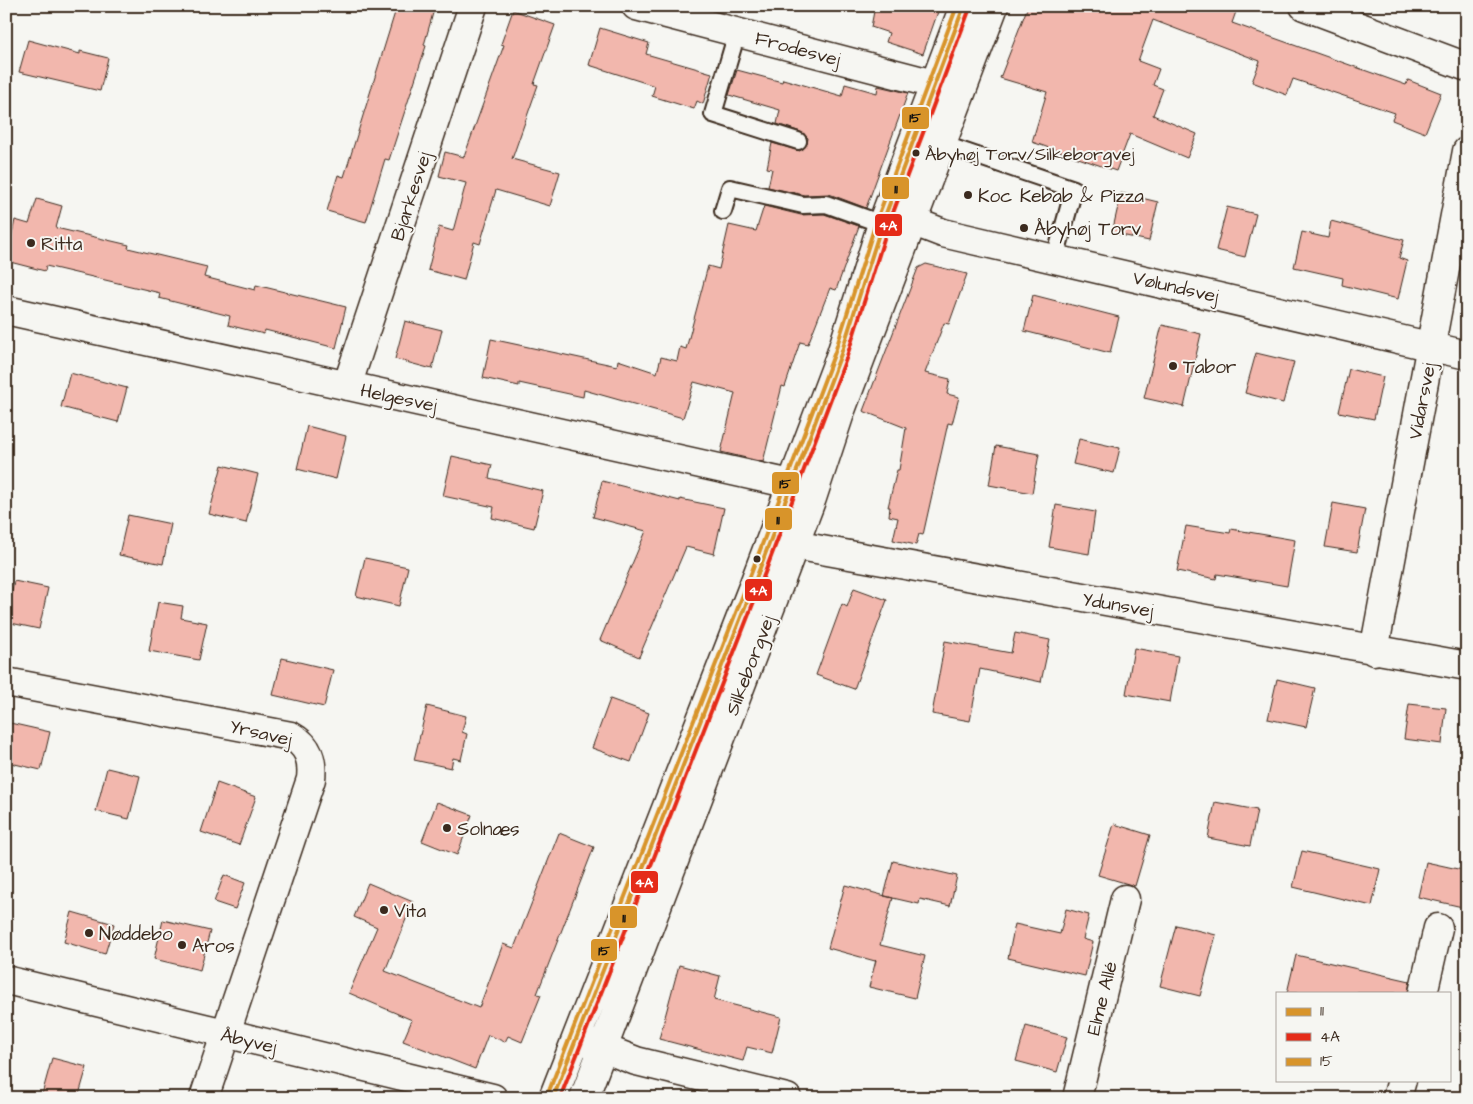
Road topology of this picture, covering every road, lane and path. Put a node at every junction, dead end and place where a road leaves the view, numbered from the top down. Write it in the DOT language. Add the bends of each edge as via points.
graph roads {
  1 [pos="473,6"];
  2 [pos="636,6"];
  3 [pos="964,6"];
  4 [pos="994,6"];
  5 [pos="1304,6"];
  6 [pos="737,32"];
  7 [pos="1467,67"];
  8 [pos="934,84"];
  9 [pos="960,93"];
  10 [pos="798,142"];
  11 [pos="942,144"];
  12 [pos="1467,151"];
  13 [pos="723,211"];
  14 [pos="885,218"];
  15 [pos="912,221"];
  16 [pos="1055,258"];
  17 [pos="6,310"];
  18 [pos="1432,346"];
  19 [pos="1467,355"];
  20 [pos="347,386"];
  21 [pos="791,484"];
  22 [pos="782,541"];
  23 [pos="1374,651"];
  24 [pos="1467,666"];
  25 [pos="6,682"];
  26 [pos="1125,899"];
  27 [pos="1438,928"];
  28 [pos="6,980"];
  29 [pos="1423,992"];
  30 [pos="225,1034"];
  31 [pos="577,1038"];
  32 [pos="603,1047"];
  33 [pos="1401,1082"];
  34 [pos="204,1098"];
  35 [pos="493,1098"];
  36 [pos="553,1098"];
  37 [pos="584,1098"];
  38 [pos="787,1098"];
  39 [pos="1077,1098"];
  40 [pos="1397,1098"];
  1 -- 20 [label="street, Bjarkesvej"];
  2 -- 6 [label="street, Frodesvej"];
  3 -- 8 [label="street, Silkeborgvej"];
  4 -- 9 [label="street, Silkeborgvej"];
  5 -- 7 [label="street"];
  6 -- 8 [label="street, Frodesvej"];
  6 -- 10 [label="lane" via="713,114"];
  8 -- 9 [label="street, Frodesvej"];
  8 -- 14 [label="street, Silkeborgvej"];
  9 -- 11 [label="street, Silkeborgvej"];
  11 -- 15 [label="street, Silkeborgvej"];
  11 -- 16 [label="lane" via="1074,189"];
  12 -- 18 [label="street, Vidarsvej"];
  13 -- 14 [label="lane" via="730,188 804,205 826,204"];
  14 -- 15 [label="street, Vølundsvej"];
  14 -- 21 [label="street, Silkeborgvej" via="841,354"];
  15 -- 16 [label="street, Vølundsvej" via="942,232"];
  15 -- 22 [label="street, Silkeborgvej" via="841,410"];
  16 -- 18 [label="street, Vølundsvej"];
  17 -- 20 [label="street, Helgesvej"];
  18 -- 19 [label="street, Vølundsvej"];
  18 -- 23 [label="street, Vidarsvej"];
  20 -- 21 [label="street, Helgesvej"];
  21 -- 22 [label="street, Silkeborgvej"];
  22 -- 23 [label="street, Ydunsvej"];
  22 -- 31 [label="street, Silkeborgvej"];
  22 -- 32 [label="street, Silkeborgvej"];
  23 -- 24 [label="street, Ydunsvej"];
  25 -- 30 [label="street, Yrsavej" via="291,736 302,742 310,755 311,779"];
  26 -- 39 [label="street, Elme Allé"];
  27 -- 29 [label="street"];
  28 -- 30 [label="street, Åbyvej"];
  30 -- 34 [label="street, Yrsavej"];
  30 -- 35 [label="street, Åbyvej"];
  31 -- 32 [label="street"];
  31 -- 36 [label="street, Silkeborgvej"];
  32 -- 37 [label="street, Silkeborgvej"];
  32 -- 38 [label="street" via="636,1061"];
  33 -- 40 [label="street"];
}
